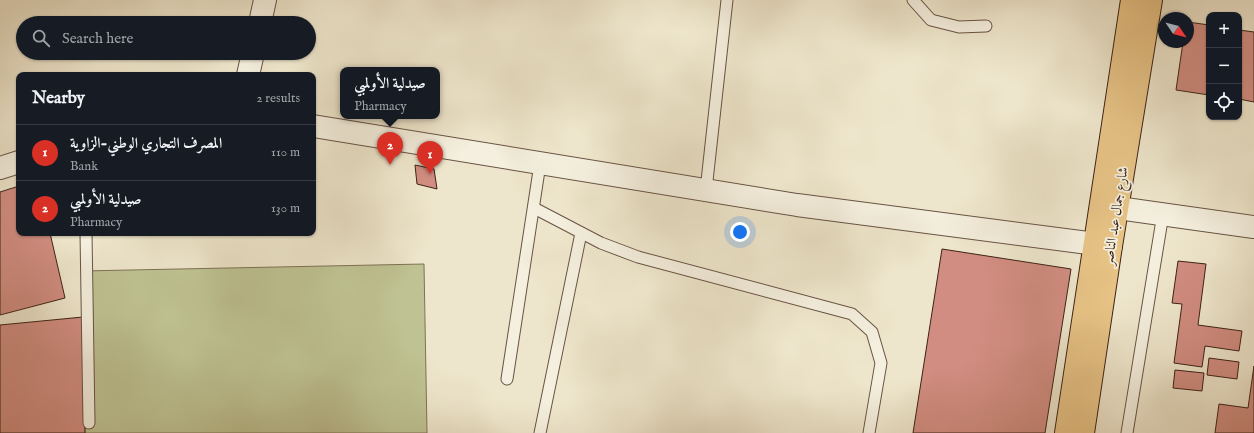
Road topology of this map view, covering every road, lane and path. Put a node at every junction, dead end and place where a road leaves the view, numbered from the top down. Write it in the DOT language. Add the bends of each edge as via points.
graph roads {
  1 [pos="265,0"];
  2 [pos="727,0"];
  3 [pos="912,0"];
  4 [pos="1132,0"];
  5 [pos="1151,0"];
  6 [pos="262,16"];
  7 [pos="986,26"];
  8 [pos="251,60"];
  9 [pos="249,72"];
  10 [pos="316,127"];
  11 [pos="16,163"];
  12 [pos="540,164"];
  13 [pos="0,168"];
  14 [pos="706,190"];
  15 [pos="534,208"];
  16 [pos="1118,208"];
  17 [pos="1163,214"];
  18 [pos="1254,227"];
  19 [pos="580,233"];
  20 [pos="86,236"];
  21 [pos="1103,245"];
  22 [pos="507,379"];
  23 [pos="89,423"];
  24 [pos="540,433"];
  25 [pos="870,433"];
  26 [pos="1066,433"];
  27 [pos="1083,433"];
  28 [pos="1127,433"];
  1 -- 6 [label="street"];
  2 -- 14 [label="lane"];
  3 -- 7 [label="lane" via="931,20 959,27"];
  4 -- 21 [label="main road, شارع جمال عبد الناصر"];
  5 -- 16 [label="main road, شارع جمال عبد الناصر"];
  8 -- 9 [label="street"];
  10 -- 12 [label="street"];
  11 -- 13 [label="street"];
  12 -- 14 [label="street"];
  12 -- 15 [label="lane"];
  14 -- 21 [label="street" via="798,205"];
  15 -- 19 [label="lane"];
  15 -- 22 [label="lane"];
  16 -- 17 [label="street"];
  16 -- 21 [label="main road, شارع جمال عبد الناصر"];
  17 -- 18 [label="street"];
  17 -- 28 [label="lane"];
  19 -- 24 [label="lane"];
  19 -- 25 [label="lane" via="601,244 638,257 852,314 872,332 880,363"];
  20 -- 23 [label="lane"];
  21 -- 26 [label="main road, شارع جمال عبد الناصر"];
  21 -- 27 [label="main road, شارع جمال عبد الناصر"];
}
